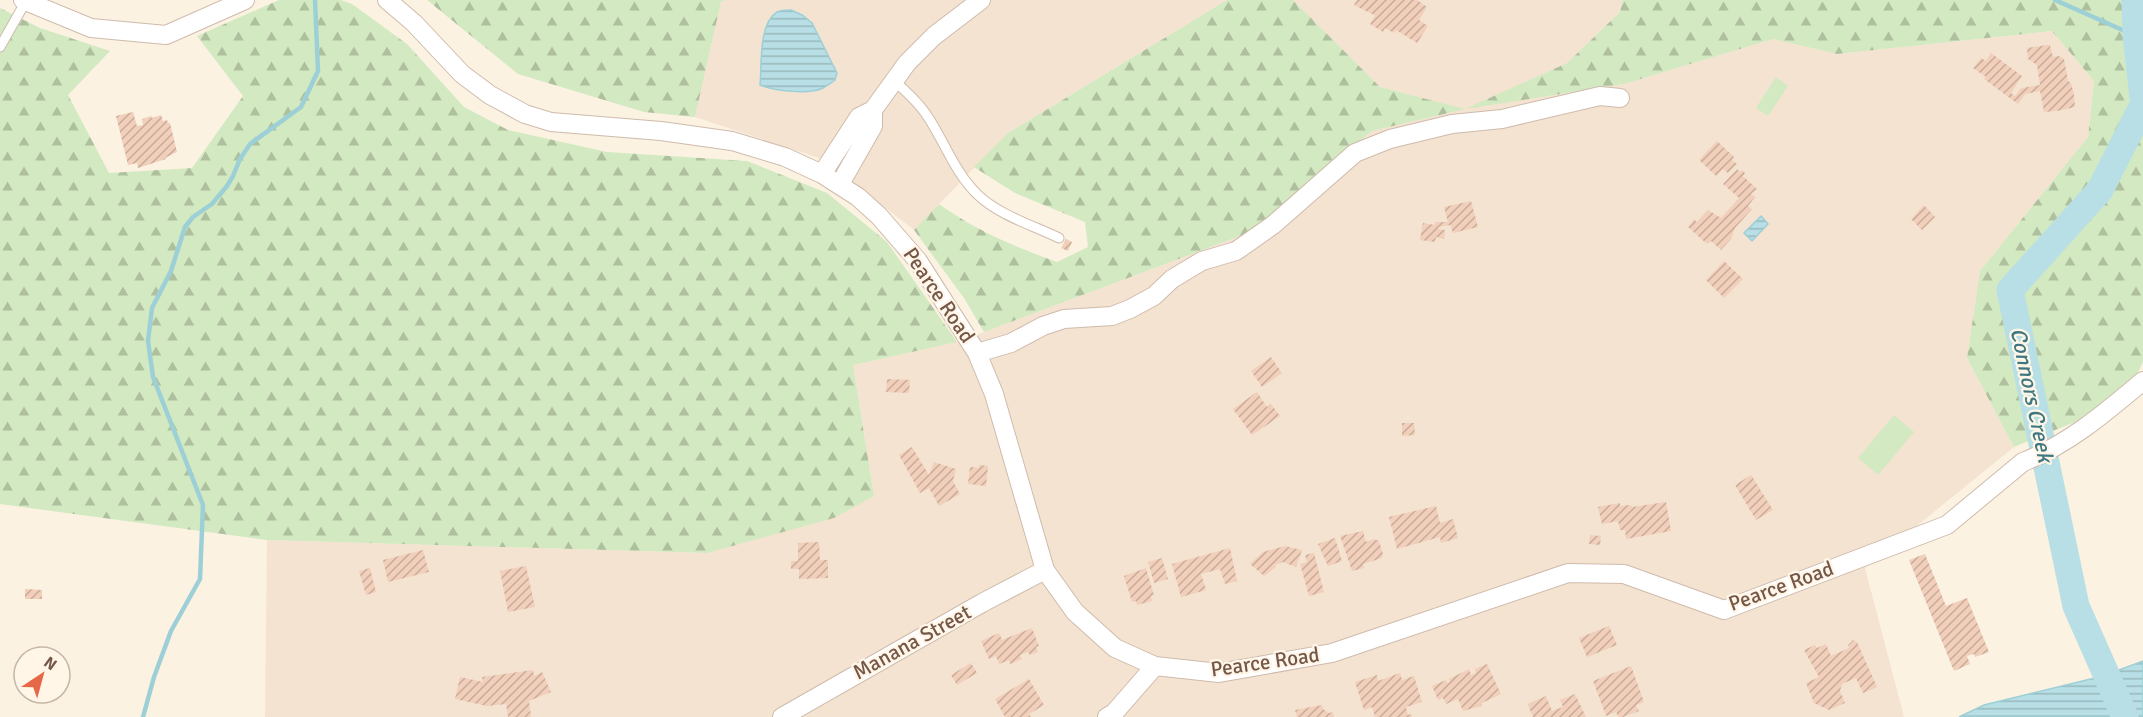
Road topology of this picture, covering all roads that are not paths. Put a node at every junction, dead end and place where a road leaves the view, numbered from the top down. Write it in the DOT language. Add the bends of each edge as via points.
graph roads {
  1 [pos="245,0"];
  2 [pos="387,0"];
  3 [pos="981,0"];
  4 [pos="24,1"];
  5 [pos="0,47"];
  6 [pos="893,80"];
  7 [pos="1620,98"];
  8 [pos="857,135"];
  9 [pos="822,174"];
  10 [pos="840,184"];
  11 [pos="1059,238"];
  12 [pos="977,353"];
  13 [pos="2143,381"];
  14 [pos="1045,570"];
  15 [pos="1155,666"];
  16 [pos="782,717"];
  17 [pos="1107,717"];
  1 -- 4 [label="street" via="166,35 92,28"];
  2 -- 9 [label="street, Pearce Road" via="462,74 525,114 551,122 732,141 785,157"];
  3 -- 6 [label="street" via="934,36"];
  4 -- 5 [label="lane"];
  6 -- 8 [label="street" via="873,110 873,126"];
  6 -- 11 [label="lane" via="927,116 957,169 978,195 992,206"];
  7 -- 12 [label="street" via="1600,96 1390,139 1355,153 1273,225 1236,251 1202,261 1130,309 1112,316 1054,322 1011,343"];
  8 -- 9 [label="street"];
  8 -- 10 [label="street"];
  9 -- 10 [label="street, Pearce Road"];
  10 -- 12 [label="street, Pearce Road" via="897,235"];
  12 -- 14 [label="street, Pearce Road" via="994,394"];
  13 -- 15 [label="street, Pearce Road" via="2086,428 2023,462 1947,525 1724,609 1624,574 1568,573 1332,653 1219,673"];
  14 -- 15 [label="street, Pearce Road" via="1075,612 1114,648"];
  14 -- 16 [label="street, Manana Street"];
  15 -- 17 [label="street"];
}
